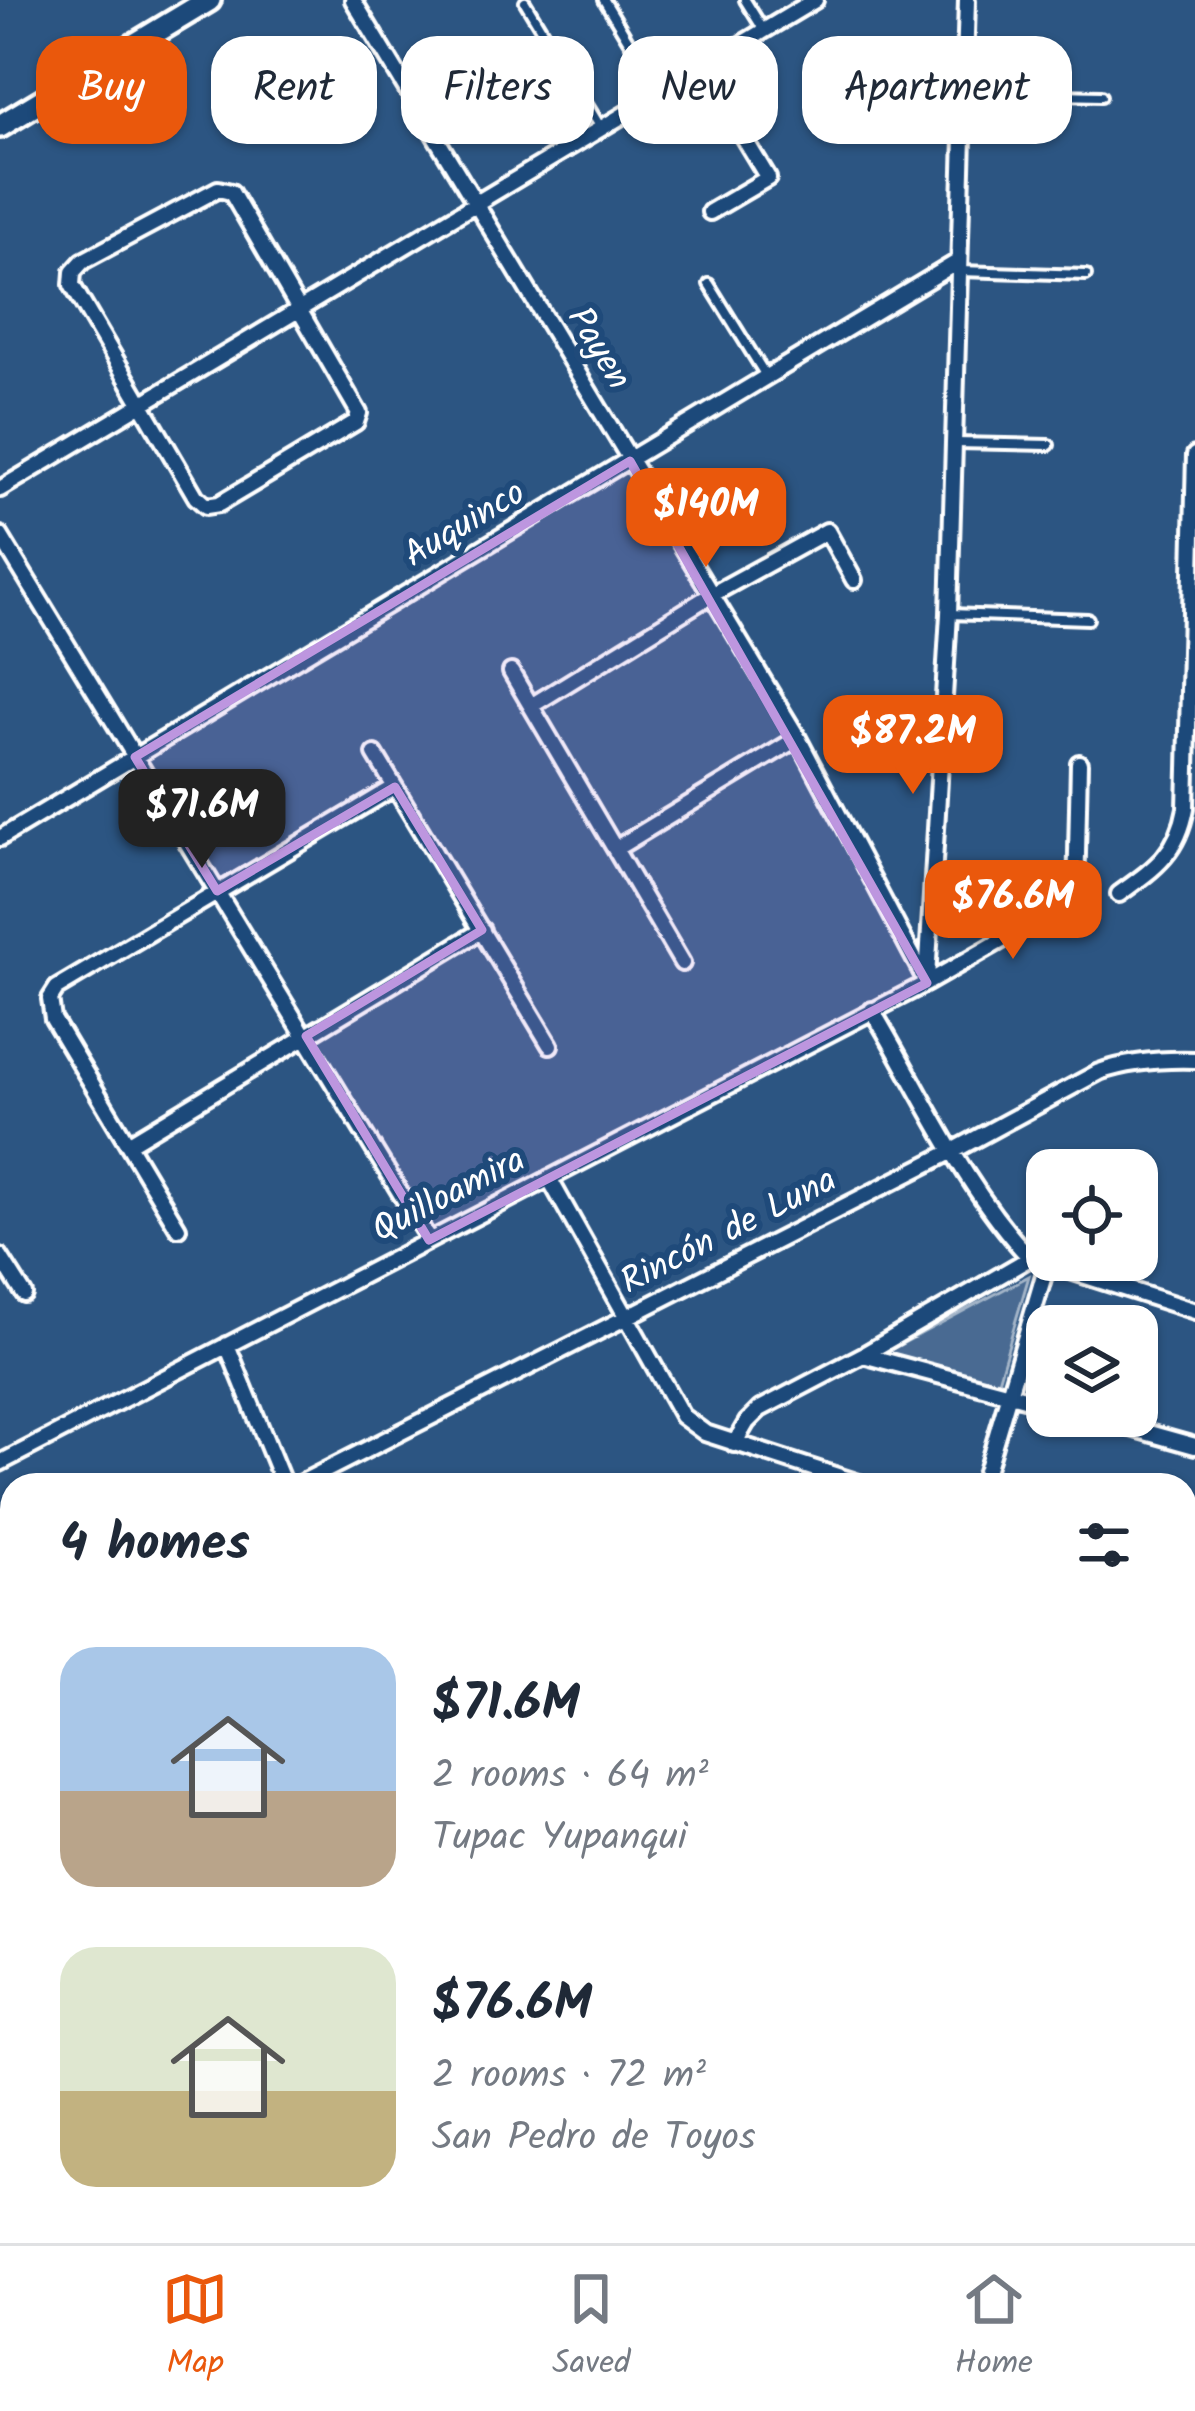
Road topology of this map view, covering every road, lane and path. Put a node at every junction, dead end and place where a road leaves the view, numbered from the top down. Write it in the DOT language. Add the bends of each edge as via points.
graph roads {
  1 [pos="209,0"];
  2 [pos="353,0"];
  3 [pos="604,0"];
  4 [pos="746,0"];
  5 [pos="815,0"];
  6 [pos="967,0"];
  7 [pos="525,2"];
  8 [pos="764,30"];
  9 [pos="626,36"];
  10 [pos="754,36"];
  11 [pos="966,36"];
  12 [pos="1072,95"];
  13 [pos="1101,96"];
  14 [pos="618,120"];
  15 [pos="0,126"];
  16 [pos="602,129"];
  17 [pos="747,144"];
  18 [pos="963,144"];
  19 [pos="476,204"];
  20 [pos="710,212"];
  21 [pos="959,266"];
  22 [pos="1086,275"];
  23 [pos="709,284"];
  24 [pos="299,308"];
  25 [pos="766,378"];
  26 [pos="141,404"];
  27 [pos="954,443"];
  28 [pos="1048,445"];
  29 [pos="1195,455"];
  30 [pos="630,461"];
  31 [pos="0,489"];
  32 [pos="0,535"];
  33 [pos="854,580"];
  34 [pos="711,595"];
  35 [pos="949,614"];
  36 [pos="1088,619"];
  37 [pos="511,672"];
  38 [pos="531,706"];
  39 [pos="798,738"];
  40 [pos="375,754"];
  41 [pos="135,757"];
  42 [pos="1079,764"];
  43 [pos="395,787"];
  44 [pos="1188,829"];
  45 [pos="0,838"];
  46 [pos="615,849"];
  47 [pos="217,891"];
  48 [pos="1119,894"];
  49 [pos="482,930"];
  50 [pos="682,964"];
  51 [pos="927,983"];
  52 [pos="872,1010"];
  53 [pos="306,1036"];
  54 [pos="550,1045"];
  55 [pos="1195,1063"];
  56 [pos="128,1144"];
  57 [pos="952,1151"];
  58 [pos="549,1178"];
  59 [pos="178,1228"];
  60 [pos="430,1240"];
  61 [pos="1026,1254"];
  62 [pos="0,1256"];
  63 [pos="1026,1260"];
  64 [pos="1042,1281"];
  65 [pos="1098,1281"];
  66 [pos="24,1294"];
  67 [pos="1195,1311"];
  68 [pos="626,1317"];
  69 [pos="227,1345"];
  70 [pos="863,1355"];
  71 [pos="1009,1394"];
  72 [pos="1026,1399"];
  73 [pos="1158,1436"];
  74 [pos="734,1444"];
  75 [pos="1195,1446"];
  76 [pos="0,1463"];
  77 [pos="279,1473"];
  78 [pos="320,1473"];
  79 [pos="827,1473"];
  80 [pos="986,1473"];
  1 -- 15 [label="main road"];
  2 -- 19 [label="street, Payen"];
  3 -- 9 [label="lane"];
  4 -- 8 [label="lane"];
  5 -- 8 [label="street"];
  6 -- 11 [label="street"];
  7 -- 16 [label="lane"];
  8 -- 10 [label="street"];
  12 -- 13 [label="lane"];
  14 -- 16 [label="street"];
  16 -- 19 [label="street"];
  17 -- 20 [label="street" via="768,178"];
  18 -- 21 [label="street"];
  19 -- 24 [label="street"];
  19 -- 30 [label="street, Payen"];
  21 -- 22 [label="lane"];
  21 -- 25 [label="street, Auquinco"];
  21 -- 27 [label="street"];
  23 -- 25 [label="lane"];
  24 -- 26 [label="street"];
  24 -- 26 [label="street" via="359,413 356,422 206,506"];
  24 -- 26 [label="street" via="231,192 218,189 82,261 72,285"];
  25 -- 30 [label="street, Auquinco"];
  26 -- 31 [label="street"];
  27 -- 28 [label="lane"];
  27 -- 35 [label="street"];
  29 -- 44 [label="street"];
  30 -- 34 [label="street, Payen"];
  30 -- 41 [label="street, Auquinco"];
  32 -- 41 [label="street"];
  33 -- 34 [label="street" via="827,530"];
  34 -- 38 [label="street"];
  34 -- 39 [label="street, Payen"];
  35 -- 36 [label="lane"];
  35 -- 51 [label="street"];
  37 -- 38 [label="street"];
  38 -- 46 [label="street"];
  39 -- 46 [label="street"];
  39 -- 51 [label="street, Payen"];
  40 -- 43 [label="street"];
  41 -- 45 [label="street, Auquinco"];
  41 -- 47 [label="street"];
  42 -- 51 [label="street, Quilloamira" via="1076,898"];
  43 -- 47 [label="street"];
  43 -- 49 [label="street"];
  44 -- 48 [label="street"];
  46 -- 50 [label="street"];
  47 -- 53 [label="street"];
  47 -- 56 [label="street" via="50,999 52,1019"];
  49 -- 53 [label="street"];
  49 -- 54 [label="street"];
  51 -- 52 [label="street, Quilloamira"];
  52 -- 57 [label="street"];
  52 -- 58 [label="street, Quilloamira"];
  53 -- 56 [label="street"];
  53 -- 60 [label="street"];
  55 -- 57 [label="street, Rincón de Luna" via="1170,1059 1099,1072"];
  56 -- 59 [label="street"];
  57 -- 61 [label="street"];
  57 -- 68 [label="street, Rincón de Luna"];
  58 -- 60 [label="street, Quilloamira"];
  58 -- 68 [label="street"];
  60 -- 69 [label="street, Quilloamira"];
  62 -- 66 [label="street"];
  63 -- 70 [label="street"];
  64 -- 71 [label="street"];
  65 -- 67 [label="street"];
  68 -- 74 [label="street" via="682,1416"];
  68 -- 78 [label="street, Rincón de Luna"];
  69 -- 76 [label="street, Quilloamira"];
  69 -- 77 [label="street"];
  70 -- 71 [label="street"];
  70 -- 74 [label="street" via="760,1409"];
  71 -- 72 [label="street"];
  71 -- 80 [label="street"];
  73 -- 75 [label="street"];
  74 -- 79 [label="street"];
}
